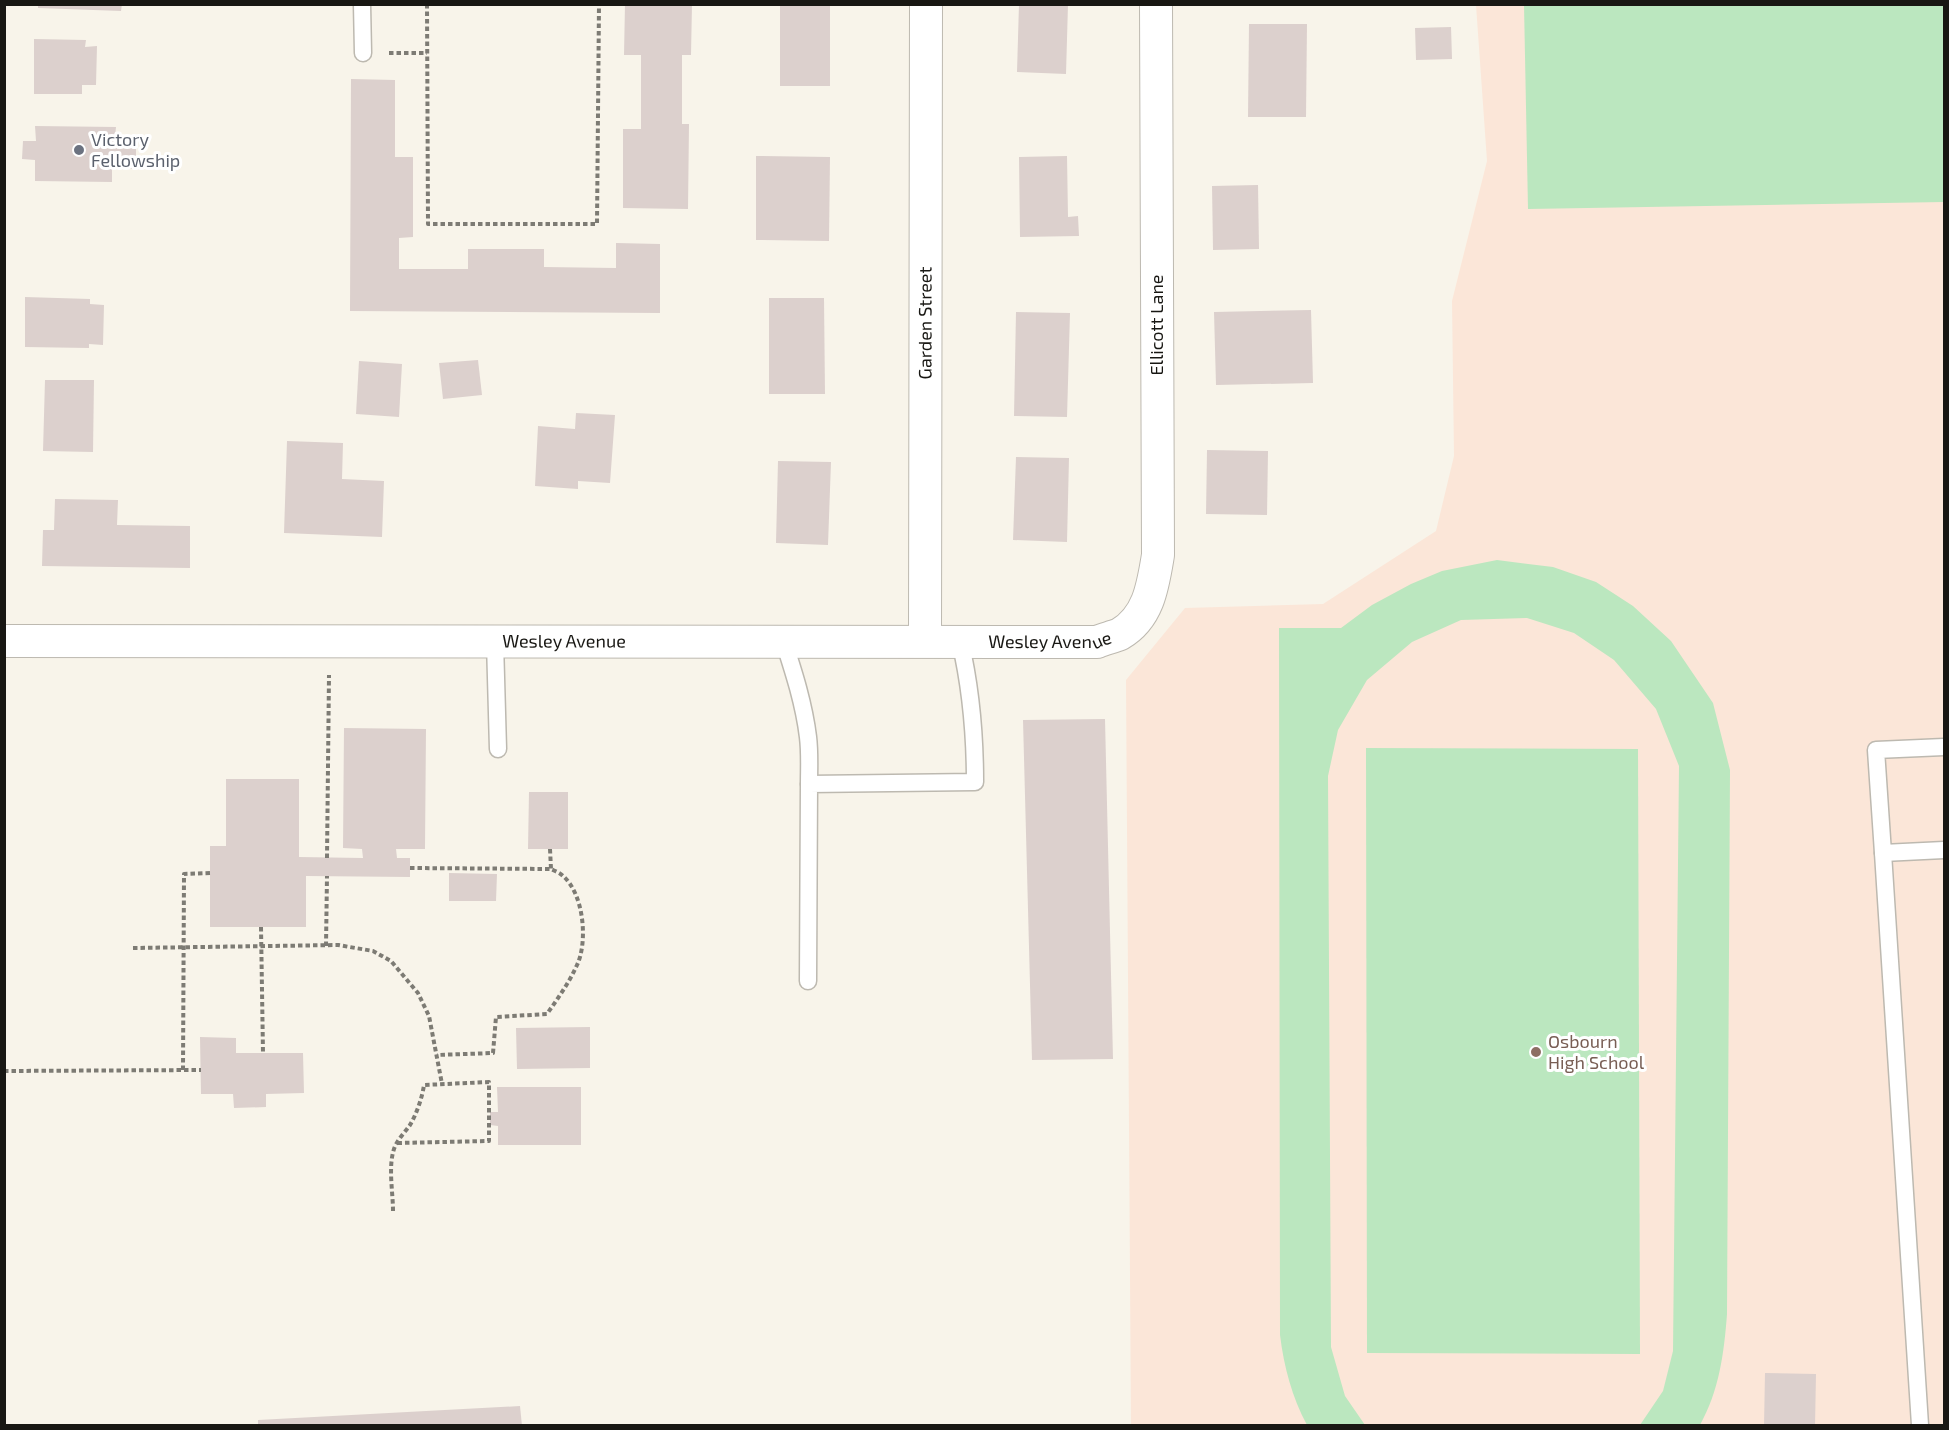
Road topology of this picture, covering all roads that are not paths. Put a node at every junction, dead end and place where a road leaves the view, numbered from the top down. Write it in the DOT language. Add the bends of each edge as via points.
graph roads {
  1 [pos="362,4"];
  2 [pos="926,4"];
  3 [pos="1156,4"];
  4 [pos="363,53"];
  5 [pos="1120,634"];
  6 [pos="4,641"];
  7 [pos="960,641"];
  8 [pos="495,642"];
  9 [pos="784,642"];
  10 [pos="925,642"];
  11 [pos="1944,747"];
  12 [pos="498,749"];
  13 [pos="809,784"];
  14 [pos="1944,850"];
  15 [pos="1883,853"];
  16 [pos="808,981"];
  17 [pos="1920,1425"];
  1 -- 4 [label="lane"];
  2 -- 10 [label="street, Garden Street"];
  3 -- 5 [label="street, Ellicott Lane" via="1158,555 1150,597 1138,618"];
  5 -- 7 [label="street, Wesley Avenue" via="1097,642"];
  6 -- 8 [label="street, Wesley Avenue"];
  7 -- 10 [label="street, Wesley Avenue"];
  7 -- 13 [label="lane" via="972,703 975,782"];
  8 -- 9 [label="street, Wesley Avenue"];
  8 -- 12 [label="lane"];
  9 -- 10 [label="street, Wesley Avenue"];
  9 -- 13 [label="lane" via="805,716"];
  11 -- 15 [label="lane" via="1876,750"];
  13 -- 16 [label="lane"];
  14 -- 15 [label="lane"];
  15 -- 17 [label="lane"];
}
